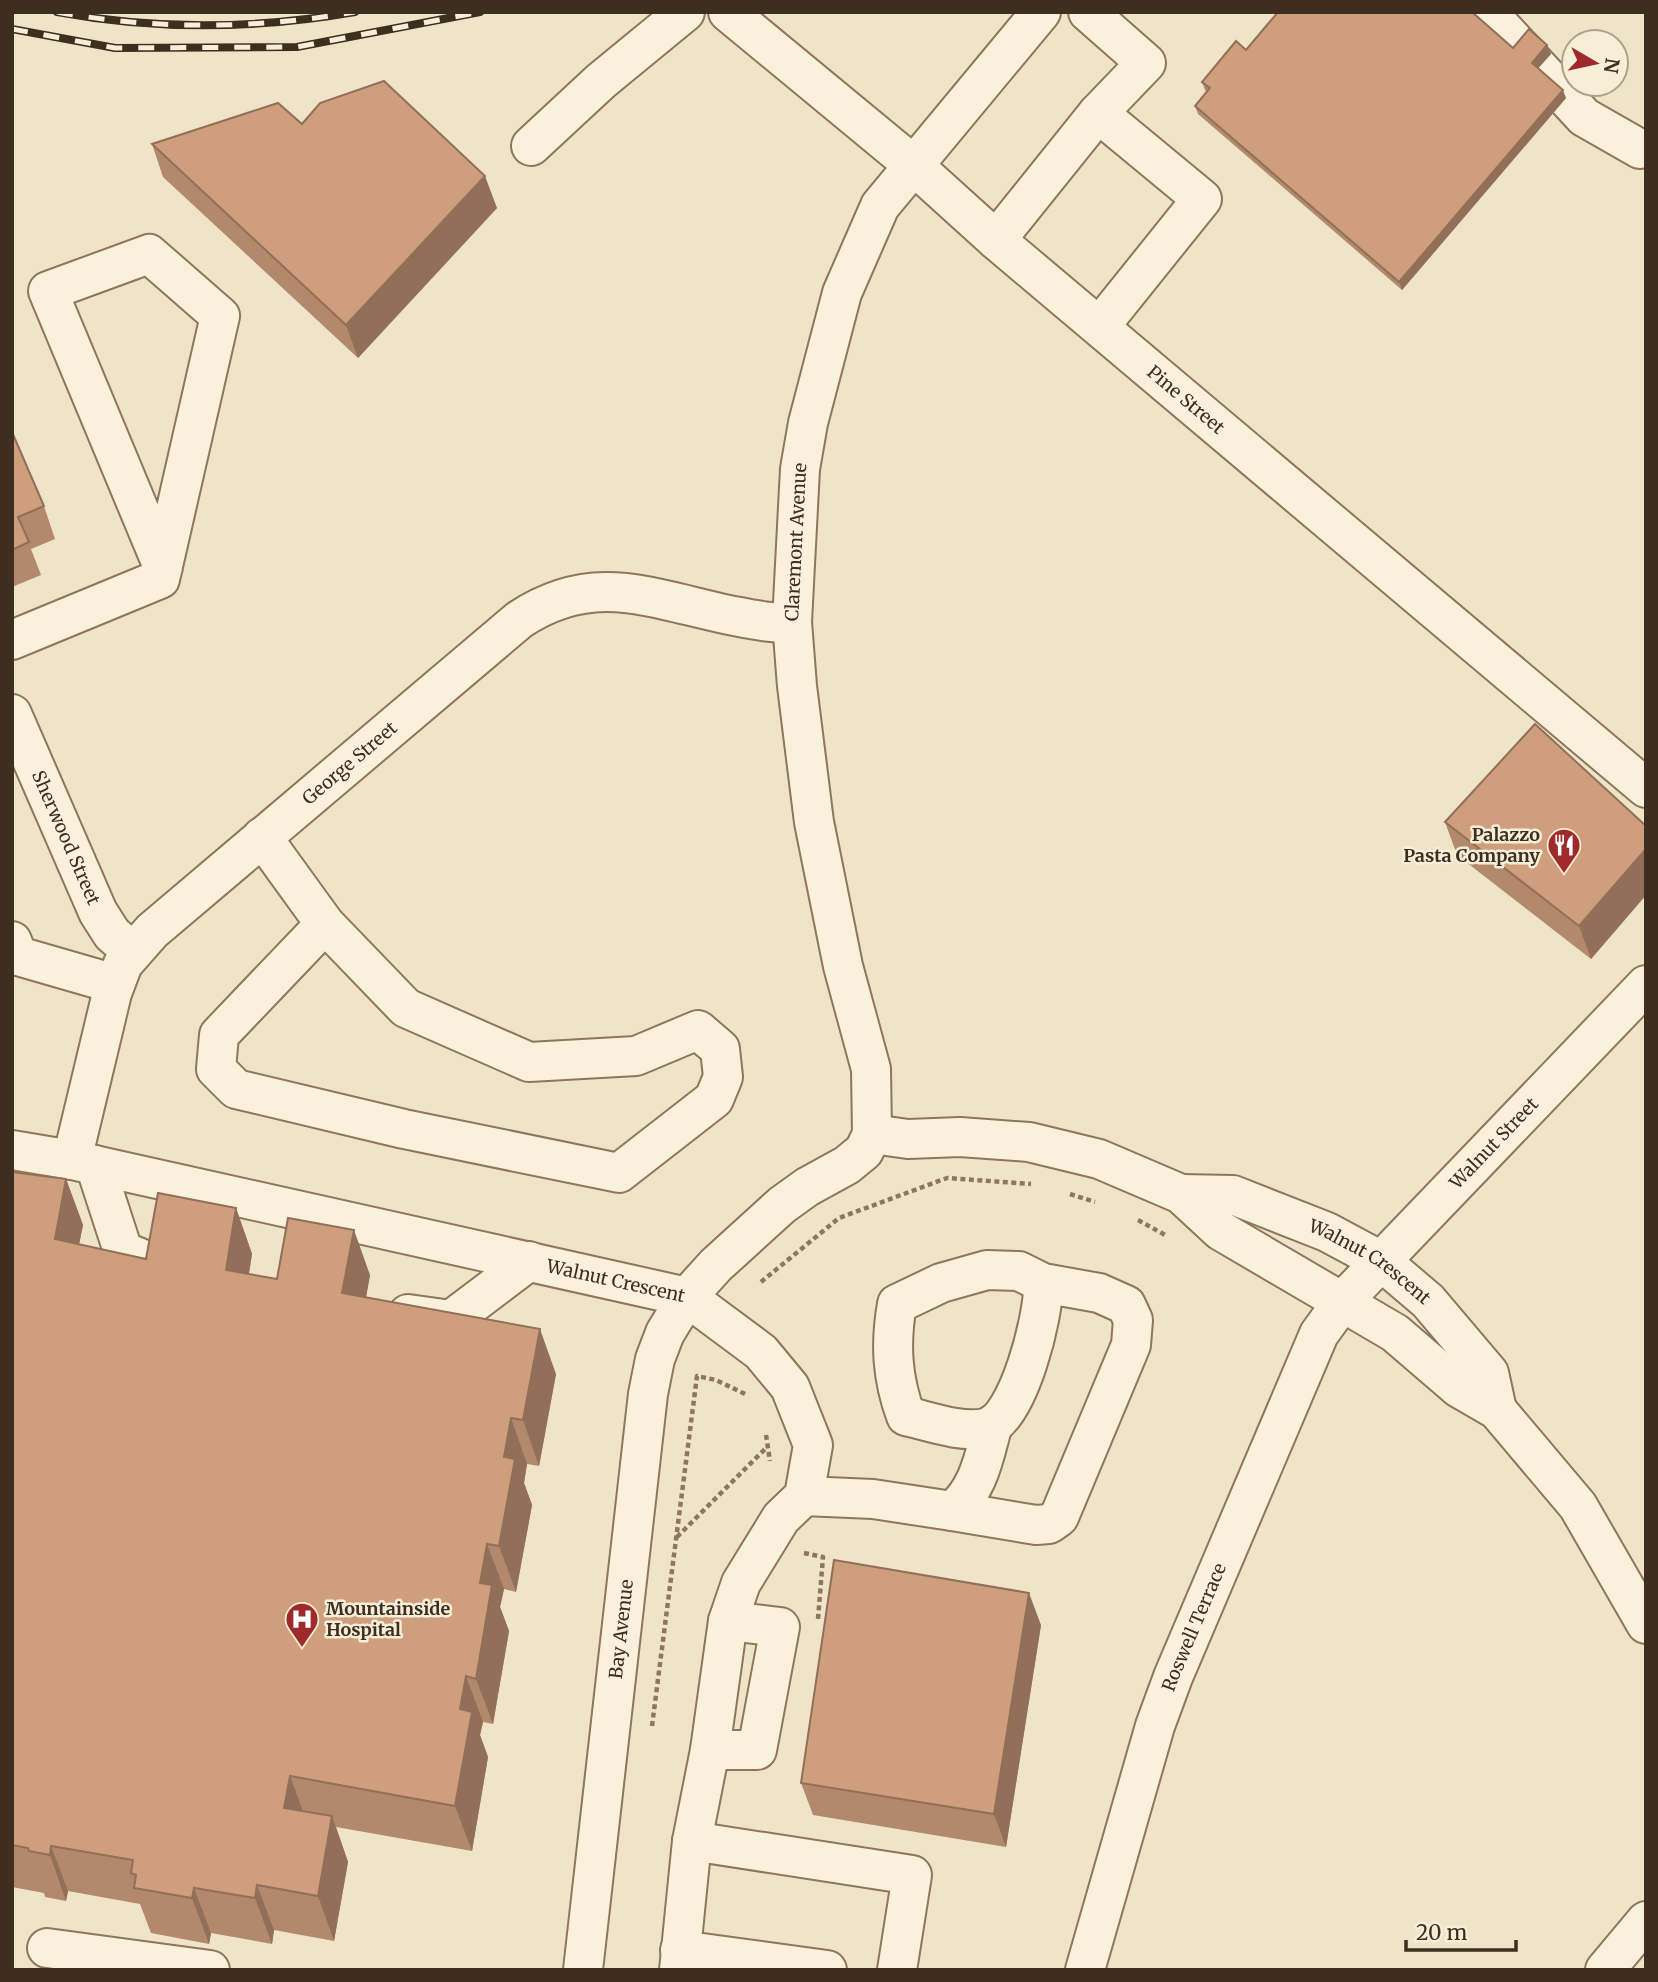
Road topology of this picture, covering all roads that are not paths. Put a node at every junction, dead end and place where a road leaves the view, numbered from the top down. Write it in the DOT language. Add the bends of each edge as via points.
graph roads {
  1 [pos="685,12"];
  2 [pos="728,12"];
  3 [pos="1041,12"];
  4 [pos="1088,12"];
  5 [pos="1495,12"];
  6 [pos="1098,113"];
  7 [pos="531,146"];
  8 [pos="1640,149"];
  9 [pos="912,164"];
  10 [pos="996,240"];
  11 [pos="1100,326"];
  12 [pos="163,567"];
  13 [pos="792,622"];
  14 [pos="12,640"];
  15 [pos="12,714"];
  16 [pos="1646,788"];
  17 [pos="262,837"];
  18 [pos="325,924"];
  19 [pos="14,957"];
  20 [pos="124,968"];
  21 [pos="1646,985"];
  22 [pos="872,1134"];
  23 [pos="12,1150"];
  24 [pos="84,1163"];
  25 [pos="1181,1194"];
  26 [pos="529,1261"];
  27 [pos="1381,1261"];
  28 [pos="169,1270"];
  29 [pos="1043,1283"];
  30 [pos="687,1297"];
  31 [pos="1343,1301"];
  32 [pos="376,1309"];
  33 [pos="1497,1410"];
  34 [pos="993,1424"];
  35 [pos="804,1496"];
  36 [pos="952,1511"];
  37 [pos="728,1621"];
  38 [pos="1646,1623"];
  39 [pos="710,1751"];
  40 [pos="692,1840"];
  41 [pos="1646,1920"];
  42 [pos="47,1948"];
  43 [pos="679,1960"];
  44 [pos="757,1965"];
  45 [pos="210,1970"];
  46 [pos="583,1970"];
  47 [pos="827,1970"];
  48 [pos="897,1970"];
  49 [pos="1084,1970"];
  50 [pos="1605,1970"];
  1 -- 7 [label="street"];
  2 -- 9 [label="street, Pine Street"];
  3 -- 9 [label="street, Claremont Avenue"];
  4 -- 6 [label="street" via="1146,63"];
  5 -- 8 [label="street" via="1494,19 1584,117"];
  6 -- 10 [label="street"];
  6 -- 11 [label="street" via="1202,199"];
  9 -- 10 [label="street, Pine Street"];
  9 -- 13 [label="street, Claremont Avenue" via="880,206 864,237 821,368 800,469"];
  10 -- 11 [label="street, Pine Street"];
  11 -- 16 [label="street, Pine Street"];
  12 -- 12 [label="street" via="220,316 149,254 48,292"];
  12 -- 14 [label="street" via="160,579"];
  13 -- 17 [label="street, George Street" via="758,621 597,590 543,604 497,637"];
  13 -- 22 [label="street, Claremont Avenue" via="814,822 843,966 871,1069"];
  15 -- 20 [label="street, Sherwood Street"];
  17 -- 18 [label="street"];
  17 -- 20 [label="street, George Street" via="152,931"];
  18 -- 18 [label="street" via="406,1008 529,1062 636,1056 698,1030 720,1049 723,1077 714,1099 619,1173 236,1089 216,1069 219,1035"];
  19 -- 20 [label="street"];
  20 -- 24 [label="street, George Street"];
  21 -- 27 [label="street, Walnut Street"];
  22 -- 25 [label="street, Walnut Crescent" via="1029,1142 1099,1159"];
  22 -- 30 [label="street, Walnut Crescent" via="864,1151 847,1166 782,1205"];
  23 -- 24 [label="street, Walnut Crescent"];
  24 -- 26 [label="street, Walnut Crescent"];
  24 -- 28 [label="street" via="123,1251"];
  25 -- 27 [label="street, Walnut Crescent" via="1233,1195 1327,1232"];
  25 -- 31 [label="street, Walnut Crescent" via="1222,1231"];
  26 -- 30 [label="street, Walnut Crescent"];
  26 -- 32 [label="street" via="451,1320"];
  27 -- 31 [label="street, Walnut Street"];
  27 -- 33 [label="street, Walnut Crescent" via="1428,1301 1489,1373"];
  29 -- 34 [label="street" via="1040,1318 1015,1399 1004,1417"];
  29 -- 34 [label="street" via="1019,1271 987,1270 941,1283 897,1304 892,1358 906,1416 962,1428"];
  29 -- 36 [label="street" via="1100,1293 1126,1305 1133,1320 1131,1345 1059,1517 1036,1525"];
  30 -- 35 [label="street" via="761,1353 790,1387 813,1445"];
  30 -- 46 [label="street, Bay Avenue" via="654,1359 648,1394"];
  31 -- 33 [label="street, Walnut Crescent" via="1395,1333 1459,1388"];
  31 -- 49 [label="street, Roswell Terrace" via="1312,1349 1173,1677"];
  33 -- 38 [label="street, Walnut Crescent" via="1578,1506"];
  34 -- 36 [label="street" via="979,1476 963,1503"];
  35 -- 36 [label="street" via="873,1499"];
  35 -- 37 [label="street" via="781,1518 741,1583"];
  37 -- 39 [label="street"];
  37 -- 39 [label="street" via="780,1628 757,1749"];
  39 -- 40 [label="street"];
  40 -- 43 [label="street"];
  40 -- 48 [label="street" via="912,1875"];
  41 -- 50 [label="street"];
  42 -- 45 [label="street"];
  43 -- 44 [label="street"];
  44 -- 47 [label="street"];
}
